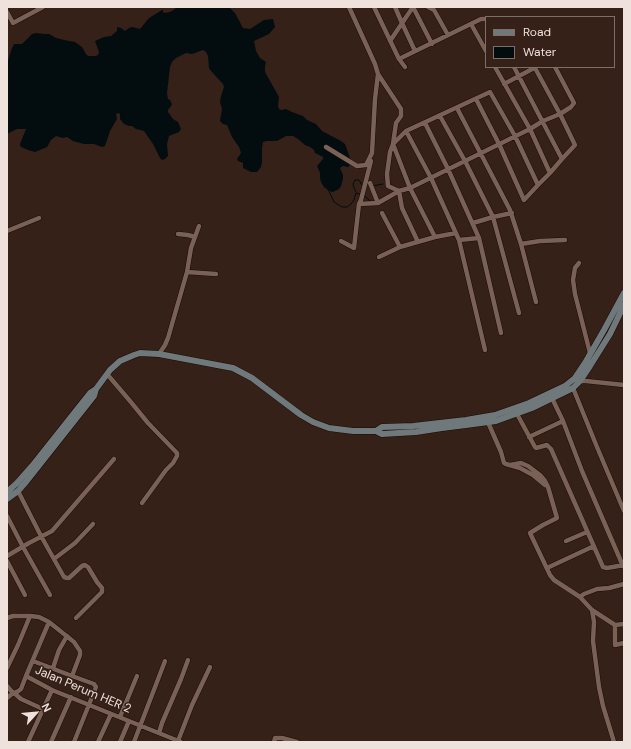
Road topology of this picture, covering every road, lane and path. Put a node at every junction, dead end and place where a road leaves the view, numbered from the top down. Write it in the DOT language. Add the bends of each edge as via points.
graph roads {
  1 [pos="43,7"];
  2 [pos="349,7"];
  3 [pos="374,7"];
  4 [pos="394,7"];
  5 [pos="413,7"];
  6 [pos="428,7"];
  7 [pos="7,12"];
  8 [pos="485,20"];
  9 [pos="402,23"];
  10 [pos="471,24"];
  11 [pos="448,35"];
  12 [pos="390,41"];
  13 [pos="432,44"];
  14 [pos="485,49"];
  15 [pos="415,51"];
  16 [pos="399,59"];
  17 [pos="405,68"];
  18 [pos="496,68"];
  19 [pos="515,68"];
  20 [pos="536,68"];
  21 [pos="556,68"];
  22 [pos="378,74"];
  23 [pos="519,76"];
  24 [pos="504,84"];
  25 [pos="476,99"];
  26 [pos="457,108"];
  27 [pos="560,114"];
  28 [pos="440,116"];
  29 [pos="543,121"];
  30 [pos="425,123"];
  31 [pos="530,129"];
  32 [pos="406,131"];
  33 [pos="515,136"];
  34 [pos="393,144"];
  35 [pos="499,144"];
  36 [pos="326,147"];
  37 [pos="481,153"];
  38 [pos="372,154"];
  39 [pos="562,159"];
  40 [pos="465,161"];
  41 [pos="448,169"];
  42 [pos="550,173"];
  43 [pos="430,178"];
  44 [pos="368,182"];
  45 [pos="538,185"];
  46 [pos="410,188"];
  47 [pos="399,191"];
  48 [pos="360,202"];
  49 [pos="378,203"];
  50 [pos="382,213"];
  51 [pos="512,213"];
  52 [pos="39,218"];
  53 [pos="493,218"];
  54 [pos="473,223"];
  55 [pos="199,226"];
  56 [pos="7,231"];
  57 [pos="456,233"];
  58 [pos="178,234"];
  59 [pos="195,237"];
  60 [pos="435,237"];
  61 [pos="479,238"];
  62 [pos="459,240"];
  63 [pos="565,240"];
  64 [pos="341,241"];
  65 [pos="418,242"];
  66 [pos="521,244"];
  67 [pos="400,247"];
  68 [pos="379,257"];
  69 [pos="579,263"];
  70 [pos="187,272"];
  71 [pos="216,274"];
  72 [pos="624,293"];
  73 [pos="536,302"];
  74 [pos="624,304"];
  75 [pos="519,314"];
  76 [pos="501,333"];
  77 [pos="485,350"];
  78 [pos="590,353"];
  79 [pos="159,354"];
  80 [pos="107,374"];
  81 [pos="577,380"];
  82 [pos="624,385"];
  83 [pos="573,388"];
  84 [pos="96,389"];
  85 [pos="551,396"];
  86 [pos="517,414"];
  87 [pos="486,419"];
  88 [pos="562,421"];
  89 [pos="529,437"];
  90 [pos="114,459"];
  91 [pos="18,491"];
  92 [pos="7,492"];
  93 [pos="7,499"];
  94 [pos="142,503"];
  95 [pos="624,511"];
  96 [pos="7,516"];
  97 [pos="93,524"];
  98 [pos="587,532"];
  99 [pos="41,536"];
  100 [pos="566,541"];
  101 [pos="594,546"];
  102 [pos="22,547"];
  103 [pos="7,556"];
  104 [pos="54,559"];
  105 [pos="7,561"];
  106 [pos="623,566"];
  107 [pos="547,568"];
  108 [pos="624,584"];
  109 [pos="50,595"];
  110 [pos="25,596"];
  111 [pos="580,597"];
  112 [pos="592,610"];
  113 [pos="30,616"];
  114 [pos="7,618"];
  115 [pos="76,618"];
  116 [pos="49,622"];
  117 [pos="624,624"];
  118 [pos="615,625"];
  119 [pos="67,636"];
  120 [pos="624,644"];
  121 [pos="188,660"];
  122 [pos="33,661"];
  123 [pos="166,661"];
  124 [pos="210,667"];
  125 [pos="7,668"];
  126 [pos="52,668"];
  127 [pos="26,676"];
  128 [pos="72,676"];
  129 [pos="137,676"];
  130 [pos="7,686"];
  131 [pos="52,690"];
  132 [pos="13,693"];
  133 [pos="71,697"];
  134 [pos="7,698"];
  135 [pos="89,704"];
  136 [pos="43,709"];
  137 [pos="110,714"];
  138 [pos="120,717"];
  139 [pos="129,721"];
  140 [pos="140,726"];
  141 [pos="159,733"];
  142 [pos="180,741"];
  143 [pos="28,742"];
  144 [pos="51,742"];
  145 [pos="74,742"];
  146 [pos="98,742"];
  147 [pos="120,742"];
  148 [pos="134,742"];
  149 [pos="274,742"];
  150 [pos="296,742"];
  151 [pos="614,742"];
  1 -- 7 [label="street" via="13,23"];
  2 -- 22 [label="street"];
  3 -- 12 [label="street"];
  4 -- 9 [label="street"];
  5 -- 9 [label="street"];
  5 -- 13 [label="street"];
  6 -- 11 [label="street" via="434,10"];
  8 -- 10 [label="street"];
  9 -- 12 [label="street"];
  9 -- 15 [label="street"];
  10 -- 11 [label="street"];
  10 -- 14 [label="street"];
  11 -- 13 [label="street"];
  12 -- 16 [label="street"];
  13 -- 15 [label="street"];
  15 -- 16 [label="street"];
  16 -- 17 [label="street"];
  18 -- 24 [label="street"];
  19 -- 23 [label="street"];
  20 -- 23 [label="street"];
  20 -- 27 [label="street"];
  21 -- 27 [label="street" via="574,103"];
  22 -- 34 [label="street" via="401,109"];
  22 -- 38 [label="street"];
  23 -- 24 [label="street"];
  23 -- 29 [label="street"];
  24 -- 31 [label="street"];
  25 -- 26 [label="street"];
  25 -- 33 [label="street" via="490,92"];
  25 -- 35 [label="street"];
  26 -- 28 [label="street"];
  26 -- 37 [label="street"];
  27 -- 29 [label="street"];
  27 -- 39 [label="street" via="575,145"];
  28 -- 30 [label="street"];
  28 -- 40 [label="street"];
  29 -- 31 [label="street"];
  29 -- 39 [label="street"];
  30 -- 32 [label="street"];
  30 -- 41 [label="street"];
  31 -- 33 [label="street"];
  31 -- 42 [label="street"];
  32 -- 34 [label="street"];
  32 -- 43 [label="street"];
  33 -- 35 [label="street"];
  33 -- 45 [label="street"];
  34 -- 46 [label="street"];
  34 -- 47 [label="street" via="387,174 388,186"];
  35 -- 37 [label="street"];
  35 -- 45 [label="street" via="524,200"];
  36 -- 38 [label="street" via="357,166 366,165"];
  37 -- 40 [label="street"];
  37 -- 51 [label="street"];
  38 -- 44 [label="street"];
  39 -- 42 [label="street"];
  40 -- 41 [label="street"];
  40 -- 53 [label="street"];
  41 -- 43 [label="street"];
  41 -- 54 [label="street"];
  42 -- 45 [label="street"];
  43 -- 46 [label="street"];
  43 -- 57 [label="street"];
  44 -- 48 [label="street"];
  44 -- 49 [label="street"];
  46 -- 47 [label="street"];
  46 -- 60 [label="street"];
  47 -- 49 [label="street"];
  47 -- 65 [label="street" via="402,208"];
  48 -- 49 [label="street"];
  48 -- 64 [label="street" via="354,248"];
  50 -- 67 [label="street"];
  51 -- 53 [label="street"];
  51 -- 66 [label="street"];
  52 -- 56 [label="street"];
  53 -- 54 [label="street"];
  53 -- 75 [label="street"];
  54 -- 61 [label="street"];
  55 -- 59 [label="street"];
  57 -- 60 [label="street"];
  57 -- 62 [label="street"];
  58 -- 59 [label="street"];
  59 -- 70 [label="street"];
  60 -- 65 [label="street"];
  61 -- 62 [label="street"];
  61 -- 76 [label="street"];
  62 -- 77 [label="street"];
  63 -- 66 [label="street"];
  65 -- 67 [label="street"];
  66 -- 73 [label="street"];
  67 -- 68 [label="street"];
  69 -- 78 [label="street" via="575,268 573,280"];
  70 -- 71 [label="street"];
  70 -- 79 [label="street" via="168,338"];
  72 -- 78 [label="street"];
  74 -- 81 [label="street" via="610,334"];
  78 -- 81 [label="street"];
  79 -- 80 [label="street" via="140,353 126,358"];
  79 -- 87 [label="street" via="233,368 252,378 301,415 329,428 376,431 382,427"];
  80 -- 84 [label="street"];
  80 -- 94 [label="street" via="177,453 173,463"];
  81 -- 82 [label="street"];
  81 -- 83 [label="street"];
  81 -- 85 [label="street"];
  83 -- 85 [label="street"];
  83 -- 95 [label="street"];
  84 -- 91 [label="street" via="94,396"];
  84 -- 92 [label="street"];
  85 -- 86 [label="street"];
  85 -- 87 [label="street"];
  85 -- 88 [label="street"];
  86 -- 87 [label="street" via="496,421"];
  86 -- 89 [label="street"];
  87 -- 107 [label="street" via="506,464 521,463 528,466 548,487 557,518 530,533"];
  88 -- 89 [label="street"];
  88 -- 106 [label="street"];
  89 -- 98 [label="street" via="535,447 547,446 551,449"];
  90 -- 99 [label="street" via="52,531"];
  91 -- 93 [label="street"];
  91 -- 99 [label="street"];
  96 -- 102 [label="street"];
  97 -- 104 [label="street" via="75,543"];
  98 -- 100 [label="street"];
  98 -- 101 [label="street"];
  99 -- 102 [label="street"];
  99 -- 104 [label="street"];
  101 -- 106 [label="street" via="605,568"];
  101 -- 107 [label="street"];
  102 -- 103 [label="street"];
  102 -- 109 [label="street"];
  104 -- 115 [label="street" via="67,578 85,565 102,588 102,592"];
  105 -- 110 [label="street"];
  107 -- 111 [label="street" via="554,580"];
  108 -- 111 [label="street" via="596,589"];
  111 -- 112 [label="street"];
  112 -- 118 [label="street"];
  112 -- 151 [label="street" via="600,693"];
  113 -- 114 [label="street"];
  113 -- 116 [label="street"];
  113 -- 125 [label="street"];
  116 -- 119 [label="street"];
  116 -- 122 [label="street"];
  117 -- 118 [label="street"];
  118 -- 120 [label="street" via="615,645"];
  119 -- 126 [label="street"];
  119 -- 128 [label="street" via="80,650"];
  121 -- 141 [label="street"];
  122 -- 126 [label="street"];
  122 -- 127 [label="street"];
  123 -- 140 [label="street"];
  124 -- 142 [label="street" via="192,705"];
  126 -- 128 [label="street"];
  127 -- 131 [label="street, Jalan Perum HER 2"];
  127 -- 132 [label="street, Jalan Perum HER 2" via="21,689"];
  128 -- 135 [label="street" via="96,686"];
  129 -- 138 [label="street"];
  130 -- 132 [label="street"];
  131 -- 133 [label="street, Jalan Perum HER 2"];
  131 -- 136 [label="street"];
  132 -- 134 [label="street, Jalan Perum HER 2"];
  132 -- 136 [label="street"];
  133 -- 135 [label="street, Jalan Perum HER 2"];
  133 -- 144 [label="street"];
  135 -- 137 [label="street, Jalan Perum HER 2"];
  135 -- 145 [label="street"];
  136 -- 143 [label="street"];
  137 -- 138 [label="street, Jalan Perum HER 2"];
  137 -- 146 [label="street"];
  138 -- 139 [label="street, Jalan Perum HER 2"];
  139 -- 140 [label="street, Jalan Perum HER 2"];
  139 -- 147 [label="street"];
  140 -- 141 [label="street, Jalan Perum HER 2"];
  140 -- 148 [label="street"];
  141 -- 142 [label="street, Jalan Perum HER 2"];
  149 -- 150 [label="street" via="275,738 278,738"];
}
